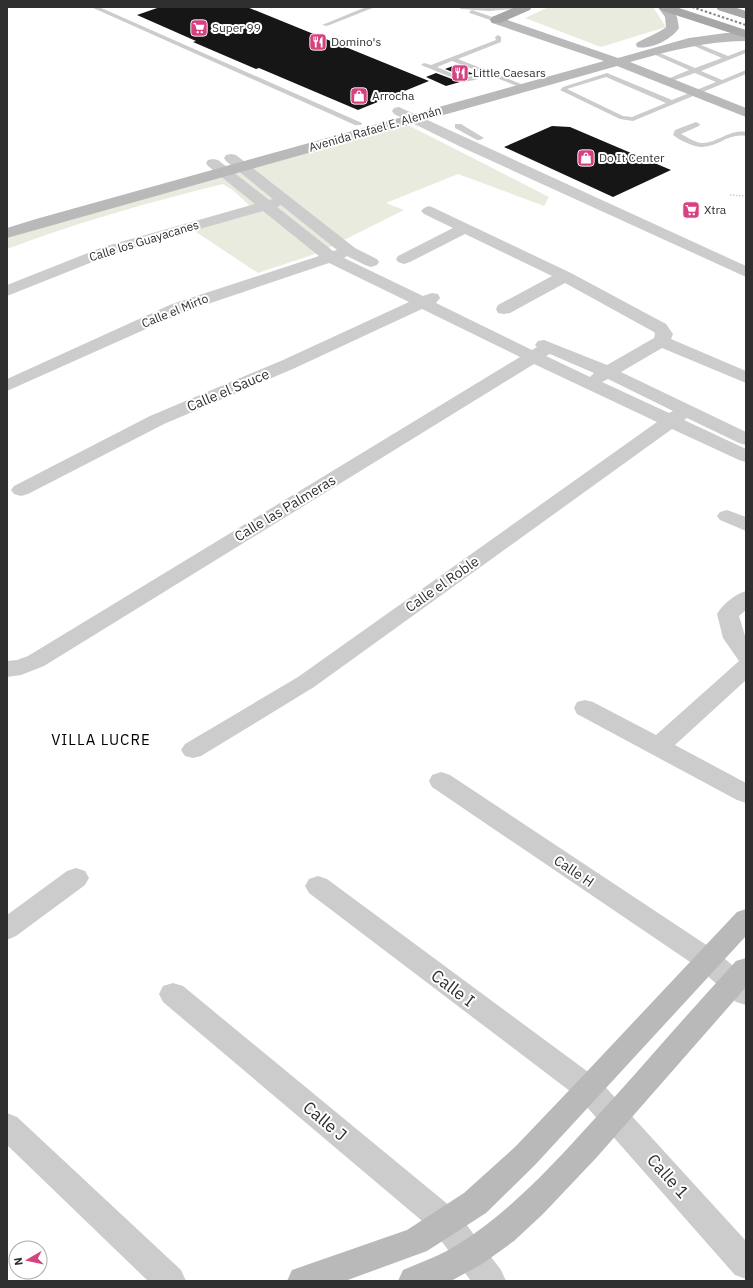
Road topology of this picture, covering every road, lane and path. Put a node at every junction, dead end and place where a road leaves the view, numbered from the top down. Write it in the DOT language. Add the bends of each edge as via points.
graph roads {
  1 [pos="94,7"];
  2 [pos="372,7"];
  3 [pos="456,7"];
  4 [pos="461,7"];
  5 [pos="520,7"];
  6 [pos="664,7"];
  7 [pos="722,7"];
  8 [pos="746,15"];
  9 [pos="496,20"];
  10 [pos="325,25"];
  11 [pos="528,31"];
  12 [pos="746,36"];
  13 [pos="498,37"];
  14 [pos="689,42"];
  15 [pos="746,51"];
  16 [pos="653,52"];
  17 [pos="565,56"];
  18 [pos="728,58"];
  19 [pos="453,59"];
  20 [pos="603,60"];
  21 [pos="695,70"];
  22 [pos="746,72"];
  23 [pos="488,73"];
  24 [pos="507,80"];
  25 [pos="667,81"];
  26 [pos="721,82"];
  27 [pos="524,87"];
  28 [pos="692,95"];
  29 [pos="672,103"];
  30 [pos="743,109"];
  31 [pos="406,115"];
  32 [pos="746,121"];
  33 [pos="358,123"];
  34 [pos="696,124"];
  35 [pos="458,126"];
  36 [pos="746,134"];
  37 [pos="466,144"];
  38 [pos="228,165"];
  39 [pos="730,195"];
  40 [pos="746,196"];
  41 [pos="285,200"];
  42 [pos="265,206"];
  43 [pos="429,211"];
  44 [pos="7,221"];
  45 [pos="464,229"];
  46 [pos="7,233"];
  47 [pos="349,251"];
  48 [pos="330,257"];
  49 [pos="404,259"];
  50 [pos="746,272"];
  51 [pos="565,276"];
  52 [pos="7,291"];
  53 [pos="439,295"];
  54 [pos="422,303"];
  55 [pos="504,309"];
  56 [pos="661,340"];
  57 [pos="541,352"];
  58 [pos="607,372"];
  59 [pos="746,378"];
  60 [pos="590,383"];
  61 [pos="7,386"];
  62 [pos="678,416"];
  63 [pos="746,439"];
  64 [pos="746,456"];
  65 [pos="21,490"];
  66 [pos="727,516"];
  67 [pos="746,525"];
  68 [pos="746,598"];
  69 [pos="746,658"];
  70 [pos="14,668"];
  71 [pos="585,708"];
  72 [pos="658,747"];
  73 [pos="193,750"];
  74 [pos="441,781"];
  75 [pos="746,794"];
  76 [pos="76,878"];
  77 [pos="318,886"];
  78 [pos="746,919"];
  79 [pos="7,929"];
  80 [pos="708,960"];
  81 [pos="742,982"];
  82 [pos="173,994"];
  83 [pos="589,1089"];
  84 [pos="616,1117"];
  85 [pos="7,1126"];
  86 [pos="446,1221"];
  87 [pos="470,1255"];
  88 [pos="746,1264"];
  89 [pos="426,1279"];
  90 [pos="170,1281"];
  91 [pos="303,1281"];
  92 [pos="490,1281"];
  1 -- 33 [label="lane"];
  2 -- 10 [label="lane"];
  3 -- 9 [label="lane"];
  4 -- 5 [label="lane"];
  5 -- 9 [label="main road"];
  5 -- 11 [label="main road" via="518,18"];
  6 -- 12 [label="main road"];
  6 -- 20 [label="main road, Avenida Rafael E. Alemán" via="671,16 673,28 656,40"];
  7 -- 8 [label="main road"];
  9 -- 11 [label="main road"];
  11 -- 17 [label="main road"];
  12 -- 14 [label="main road, Avenida Rafael E. Alemán"];
  13 -- 19 [label="lane" via="499,40"];
  14 -- 16 [label="main road, Avenida Rafael E. Alemán"];
  14 -- 18 [label="lane"];
  15 -- 18 [label="lane"];
  16 -- 20 [label="main road, Avenida Rafael E. Alemán"];
  16 -- 21 [label="lane"];
  17 -- 20 [label="main road, Avenida Rafael E. Alemán"];
  17 -- 20 [label="main road"];
  17 -- 24 [label="main road, Avenida Rafael E. Alemán"];
  18 -- 21 [label="lane"];
  19 -- 23 [label="lane"];
  19 -- 23 [label="lane" via="427,66 463,80"];
  20 -- 25 [label="main road"];
  20 -- 27 [label="main road, Avenida Rafael E. Alemán"];
  20 -- 28 [label="main road"];
  21 -- 25 [label="lane"];
  21 -- 26 [label="lane"];
  22 -- 26 [label="lane"];
  23 -- 24 [label="lane"];
  24 -- 27 [label="lane"];
  24 -- 31 [label="main road, Avenida Rafael E. Alemán"];
  25 -- 28 [label="main road"];
  26 -- 28 [label="lane"];
  27 -- 31 [label="main road, Avenida Rafael E. Alemán"];
  28 -- 29 [label="lane"];
  28 -- 30 [label="main road"];
  28 -- 32 [label="main road"];
  29 -- 29 [label="lane" via="607,76 563,90 627,119 633,119"];
  31 -- 33 [label="main road, Avenida Rafael E. Alemán"];
  31 -- 37 [label="street"];
  31 -- 38 [label="main road, Avenida Rafael E. Alemán"];
  33 -- 38 [label="main road, Avenida Rafael E. Alemán"];
  34 -- 36 [label="lane" via="681,130 677,135 698,145 704,145 736,133"];
  35 -- 37 [label="lane" via="480,138"];
  37 -- 50 [label="street"];
  38 -- 41 [label="street"];
  38 -- 42 [label="street"];
  38 -- 44 [label="main road, Avenida Rafael E. Alemán"];
  38 -- 46 [label="main road, Avenida Rafael E. Alemán"];
  39 -- 40 [label="path"];
  41 -- 42 [label="street, Calle los Guayacanes"];
  41 -- 47 [label="street"];
  42 -- 48 [label="street"];
  42 -- 52 [label="street, Calle los Guayacanes" via="109,250"];
  43 -- 45 [label="street"];
  45 -- 49 [label="street"];
  45 -- 51 [label="street"];
  47 -- 48 [label="street, Calle el Mirto"];
  47 -- 53 [label="street"];
  48 -- 54 [label="street"];
  48 -- 61 [label="street, Calle el Mirto" via="178,308"];
  51 -- 55 [label="street"];
  51 -- 56 [label="street" via="660,328 664,334"];
  53 -- 54 [label="street, Calle el Sauce"];
  53 -- 57 [label="street"];
  54 -- 57 [label="street"];
  54 -- 65 [label="street, Calle el Sauce" via="289,364 157,420"];
  56 -- 58 [label="street"];
  56 -- 59 [label="street"];
  57 -- 58 [label="street"];
  57 -- 60 [label="street"];
  57 -- 70 [label="street, Calle las Palmeras" via="42,657"];
  58 -- 60 [label="street"];
  58 -- 62 [label="street"];
  60 -- 62 [label="street"];
  62 -- 63 [label="street"];
  62 -- 64 [label="street"];
  62 -- 73 [label="street, Calle el Roble" via="306,682"];
  66 -- 67 [label="street"];
  68 -- 69 [label="street" via="728,614 734,638"];
  69 -- 72 [label="street"];
  71 -- 72 [label="street"];
  72 -- 75 [label="street"];
  74 -- 80 [label="street, Calle H"];
  76 -- 79 [label="street"];
  77 -- 83 [label="street, Calle I"];
  78 -- 80 [label="main road"];
  80 -- 81 [label="street, Calle H"];
  80 -- 83 [label="main road"];
  81 -- 84 [label="main road"];
  82 -- 86 [label="street, Calle J"];
  83 -- 84 [label="street, Calle 1"];
  83 -- 86 [label="main road" via="525,1156 475,1203"];
  84 -- 87 [label="main road" via="545,1192 498,1235"];
  84 -- 88 [label="street, Calle 1"];
  85 -- 90 [label="street"];
  86 -- 87 [label="street, Calle J"];
  86 -- 91 [label="main road" via="416,1241"];
  87 -- 89 [label="main road"];
  87 -- 92 [label="street, Calle J"];
}
